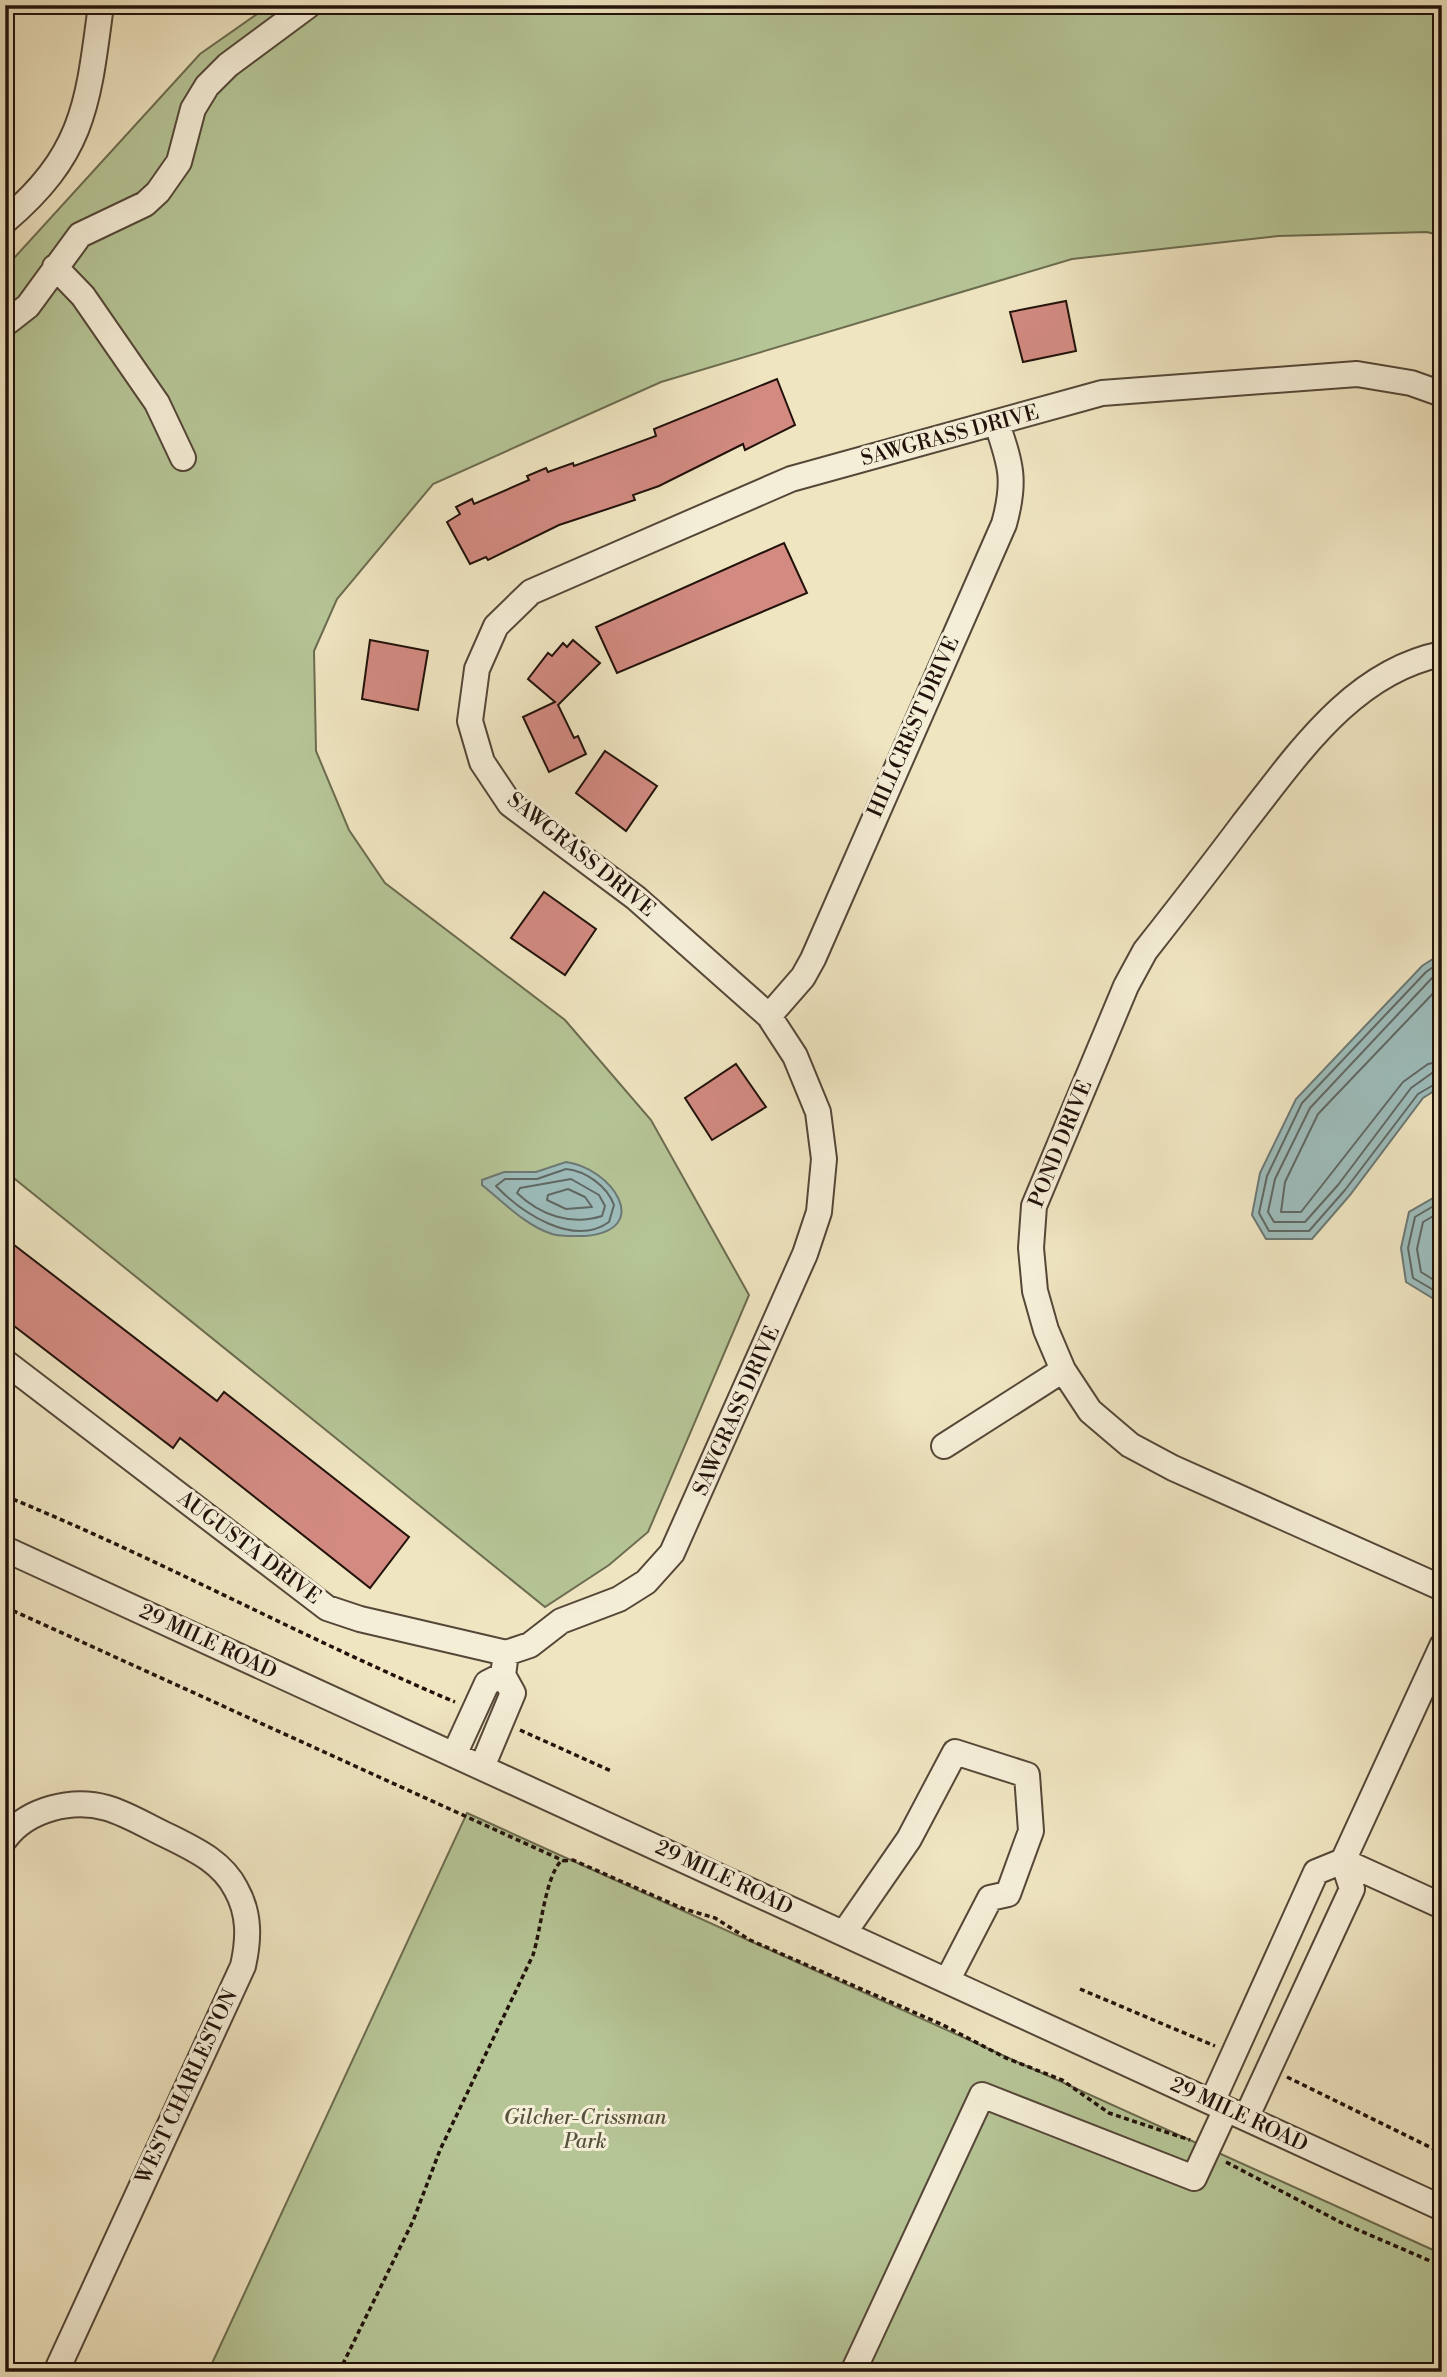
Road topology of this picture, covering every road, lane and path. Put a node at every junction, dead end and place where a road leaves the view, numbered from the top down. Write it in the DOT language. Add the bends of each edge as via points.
graph roads {
  1 [pos="101,5"];
  2 [pos="309,5"];
  3 [pos="5,221"];
  4 [pos="55,267"];
  5 [pos="5,324"];
  6 [pos="1442,394"];
  7 [pos="997,424"];
  8 [pos="183,458"];
  9 [pos="1442,654"];
  10 [pos="768,1016"];
  11 [pos="5,1362"];
  12 [pos="1063,1370"];
  13 [pos="944,1446"];
  14 [pos="5,1496"];
  15 [pos="5,1549"];
  16 [pos="1442,1588"];
  17 [pos="5,1607"];
  18 [pos="1442,1646"];
  19 [pos="505,1664"];
  20 [pos="474,1710"];
  21 [pos="501,1722"];
  22 [pos="454,1755"];
  23 [pos="482,1768"];
  24 [pos="611,1770"];
  25 [pos="5,1839"];
  26 [pos="564,1861"];
  27 [pos="1343,1861"];
  28 [pos="1442,1906"];
  29 [pos="844,1933"];
  30 [pos="1284,1944"];
  31 [pos="1319,1959"];
  32 [pos="947,1981"];
  33 [pos="1228,2110"];
  34 [pos="1207,2151"];
  35 [pos="1442,2208"];
  36 [pos="1442,2266"];
  37 [pos="56,2372"];
  38 [pos="339,2372"];
  39 [pos="853,2372"];
  1 -- 3 [label="street" via="81,124 34,197"];
  2 -- 4 [label="street" via="207,86 193,109 179,162 158,192 145,204 80,235"];
  4 -- 5 [label="street" via="27,306"];
  4 -- 8 [label="street" via="83,296 157,403"];
  6 -- 7 [label="street, SAWGRASS DRIVE" via="1411,383 1357,374 1102,393"];
  7 -- 10 [label="street, HILLCREST DRIVE" via="1012,469 1004,524 813,959"];
  7 -- 10 [label="street, SAWGRASS DRIVE" via="791,479 531,592 496,626 477,669 470,721 482,762 510,804 636,898"];
  9 -- 12 [label="street, POND DRIVE" via="1400,668 1321,726 1139,962 1034,1206 1035,1291"];
  10 -- 19 [label="street, SAWGRASS DRIVE" via="795,1056 818,1112 823,1172 820,1212 806,1254 672,1553 646,1582 619,1599 561,1621"];
  11 -- 19 [label="street, AUGUSTA DRIVE" via="327,1608"];
  12 -- 13 [label="street"];
  12 -- 16 [label="street, POND DRIVE" via="1090,1411 1130,1445"];
  14 -- 20 [label="path"];
  15 -- 22 [label="street, 29 MILE ROAD"];
  17 -- 26 [label="path"];
  18 -- 27 [label="street"];
  19 -- 20 [label="street" via="487,1683"];
  19 -- 21 [label="street" via="513,1693"];
  20 -- 22 [label="street"];
  21 -- 23 [label="street"];
  21 -- 24 [label="path"];
  22 -- 23 [label="street, 29 MILE ROAD"];
  23 -- 29 [label="street, 29 MILE ROAD"];
  25 -- 37 [label="street, WEST CHARLESTON" via="29,1818 70,1805 108,1808 209,1857 236,1888 249,1925 243,1966"];
  26 -- 34 [label="path" via="573,1860 684,1909 715,1917 750,1940 1062,2080 1109,2113 1182,2135"];
  26 -- 38 [label="path" via="550,1876 533,1955"];
  27 -- 28 [label="street"];
  27 -- 30 [label="street" via="1317,1872"];
  27 -- 31 [label="street" via="1352,1889"];
  29 -- 32 [label="street, 29 MILE ROAD"];
  29 -- 32 [label="street" via="909,1839 955,1752 1027,1776 1031,1831 1008,1894 990,1899"];
  30 -- 31 [label="street"];
  30 -- 33 [label="street"];
  31 -- 33 [label="street"];
  32 -- 33 [label="street, 29 MILE ROAD"];
  33 -- 34 [label="street"];
  33 -- 35 [label="street, 29 MILE ROAD"];
  34 -- 36 [label="path" via="1342,2223"];
  34 -- 39 [label="street" via="1194,2178 982,2095"];
}
